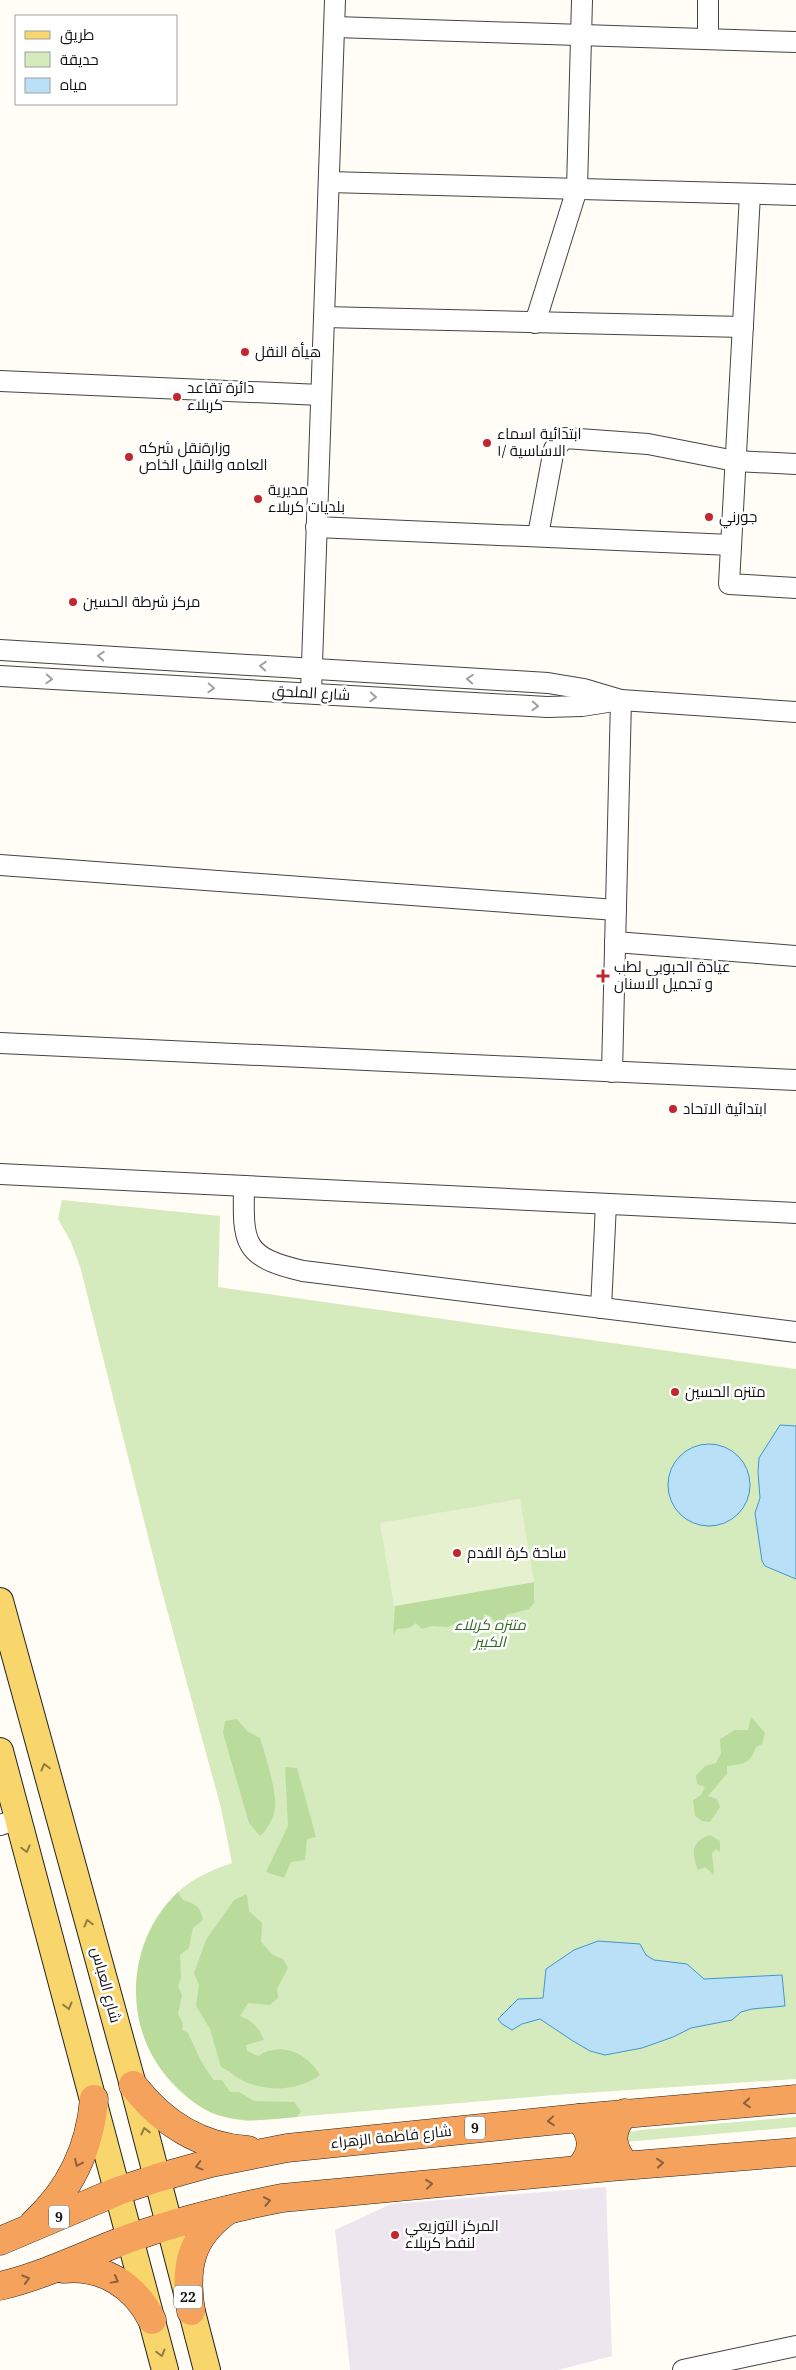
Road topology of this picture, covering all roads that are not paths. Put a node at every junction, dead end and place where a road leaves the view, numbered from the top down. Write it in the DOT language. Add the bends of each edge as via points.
graph roads {
  1 [pos="336,0"];
  2 [pos="582,0"];
  3 [pos="708,0"];
  4 [pos="334,27"];
  5 [pos="582,35"];
  6 [pos="708,39"];
  7 [pos="796,42"];
  8 [pos="329,182"];
  9 [pos="578,189"];
  10 [pos="750,194"];
  11 [pos="796,195"];
  12 [pos="324,317"];
  13 [pos="535,322"];
  14 [pos="743,327"];
  15 [pos="0,382"];
  16 [pos="321,395"];
  17 [pos="735,461"];
  18 [pos="796,464"];
  19 [pos="316,527"];
  20 [pos="538,535"];
  21 [pos="731,545"];
  22 [pos="796,588"];
  23 [pos="0,650"];
  24 [pos="312,669"];
  25 [pos="0,676"];
  26 [pos="311,694"];
  27 [pos="622,700"];
  28 [pos="796,712"];
  29 [pos="0,864"];
  30 [pos="616,910"];
  31 [pos="615,942"];
  32 [pos="796,956"];
  33 [pos="0,1043"];
  34 [pos="612,1072"];
  35 [pos="796,1080"];
  36 [pos="0,1174"];
  37 [pos="244,1186"];
  38 [pos="606,1204"];
  39 [pos="796,1213"];
  40 [pos="601,1308"];
  41 [pos="796,1332"];
  42 [pos="0,1601"];
  43 [pos="0,1751"];
  44 [pos="9,1822"];
  45 [pos="133,2086"];
  46 [pos="94,2099"];
  47 [pos="796,2099"];
  48 [pos="625,2113"];
  49 [pos="579,2118"];
  50 [pos="287,2148"];
  51 [pos="796,2152"];
  52 [pos="626,2165"];
  53 [pos="579,2170"];
  54 [pos="157,2178"];
  55 [pos="118,2191"];
  56 [pos="230,2208"];
  57 [pos="169,2225"];
  58 [pos="10,2237"];
  59 [pos="131,2238"];
  60 [pos="51,2271"];
  61 [pos="0,2286"];
  62 [pos="191,2311"];
  63 [pos="152,2320"];
  64 [pos="796,2346"];
  65 [pos="165,2370"];
  66 [pos="207,2370"];
  67 [pos="683,2370"];
  1 -- 4 [label="street"];
  2 -- 5 [label="street"];
  3 -- 6 [label="street"];
  4 -- 5 [label="street"];
  4 -- 8 [label="street"];
  5 -- 6 [label="street"];
  5 -- 9 [label="street"];
  6 -- 7 [label="street"];
  8 -- 9 [label="street"];
  8 -- 12 [label="street"];
  9 -- 10 [label="street"];
  9 -- 13 [label="street"];
  10 -- 11 [label="street"];
  10 -- 14 [label="street"];
  12 -- 13 [label="street"];
  12 -- 16 [label="street"];
  13 -- 14 [label="street"];
  14 -- 17 [label="street"];
  15 -- 16 [label="street"];
  16 -- 19 [label="street"];
  17 -- 18 [label="street"];
  17 -- 20 [label="street" via="648,444 565,438 554,449"];
  17 -- 21 [label="street"];
  19 -- 20 [label="street"];
  19 -- 24 [label="street"];
  20 -- 21 [label="street"];
  21 -- 22 [label="street" via="729,584"];
  24 -- 23 [label="street, شارع الملحق, one-way"];
  24 -- 26 [label="street"];
  27 -- 24 [label="street, شارع الملحق, one-way" via="548,683"];
  25 -- 26 [label="street, شارع الملحق, one-way"];
  26 -- 27 [label="street, شارع الملحق, one-way" via="547,707"];
  27 -- 28 [label="street"];
  27 -- 30 [label="street"];
  29 -- 30 [label="street"];
  30 -- 31 [label="street"];
  31 -- 32 [label="street"];
  31 -- 34 [label="street"];
  33 -- 34 [label="street"];
  34 -- 35 [label="street"];
  36 -- 37 [label="street"];
  37 -- 38 [label="street"];
  37 -- 40 [label="street" via="243,1224 249,1242 254,1251 286,1267"];
  38 -- 39 [label="street"];
  38 -- 40 [label="street"];
  40 -- 41 [label="street"];
  45 -- 42 [label="main road, شارع العباس, one-way"];
  43 -- 44 [label="main road"];
  44 -- 46 [label="main road, one-way"];
  45 -- 50 [label="highway" via="160,2115 194,2136 240,2150"];
  54 -- 45 [label="main road, شارع العباس, one-way"];
  46 -- 55 [label="main road"];
  46 -- 58 [label="highway, one-way" via="90,2128 76,2168 52,2204"];
  47 -- 48 [label="highway, شارع فاطمة الزهراء / 9, one-way"];
  48 -- 49 [label="highway, شارع فاطمة الزهراء / 9"];
  48 -- 52 [label="highway" via="618,2120 613,2136 616,2152"];
  49 -- 50 [label="highway, شارع فاطمة الزهراء / 9, one-way"];
  49 -- 53 [label="highway" via="589,2131 592,2147"];
  50 -- 54 [label="highway, شارع فاطمة الزهراء / 9, one-way"];
  52 -- 51 [label="highway, one-way"];
  52 -- 53 [label="highway"];
  56 -- 53 [label="highway, one-way" via="282,2198"];
  54 -- 55 [label="highway, شارع فاطمة الزهراء / 9"];
  54 -- 57 [label="main road, شارع العباس / 22"];
  55 -- 58 [label="highway, شارع فاطمة الزهراء / 9"];
  55 -- 59 [label="main road"];
  56 -- 57 [label="highway"];
  56 -- 62 [label="highway" via="215,2219 193,2250 188,2268"];
  57 -- 59 [label="highway"];
  57 -- 62 [label="main road, شارع العباس / 22"];
  59 -- 60 [label="highway"];
  59 -- 63 [label="main road"];
  61 -- 60 [label="highway, one-way"];
  60 -- 63 [label="highway, one-way" via="78,2268 117,2280 138,2297"];
  62 -- 66 [label="main road, شارع العباس / 22"];
  63 -- 65 [label="main road, one-way"];
  64 -- 67 [label="street"];
}
